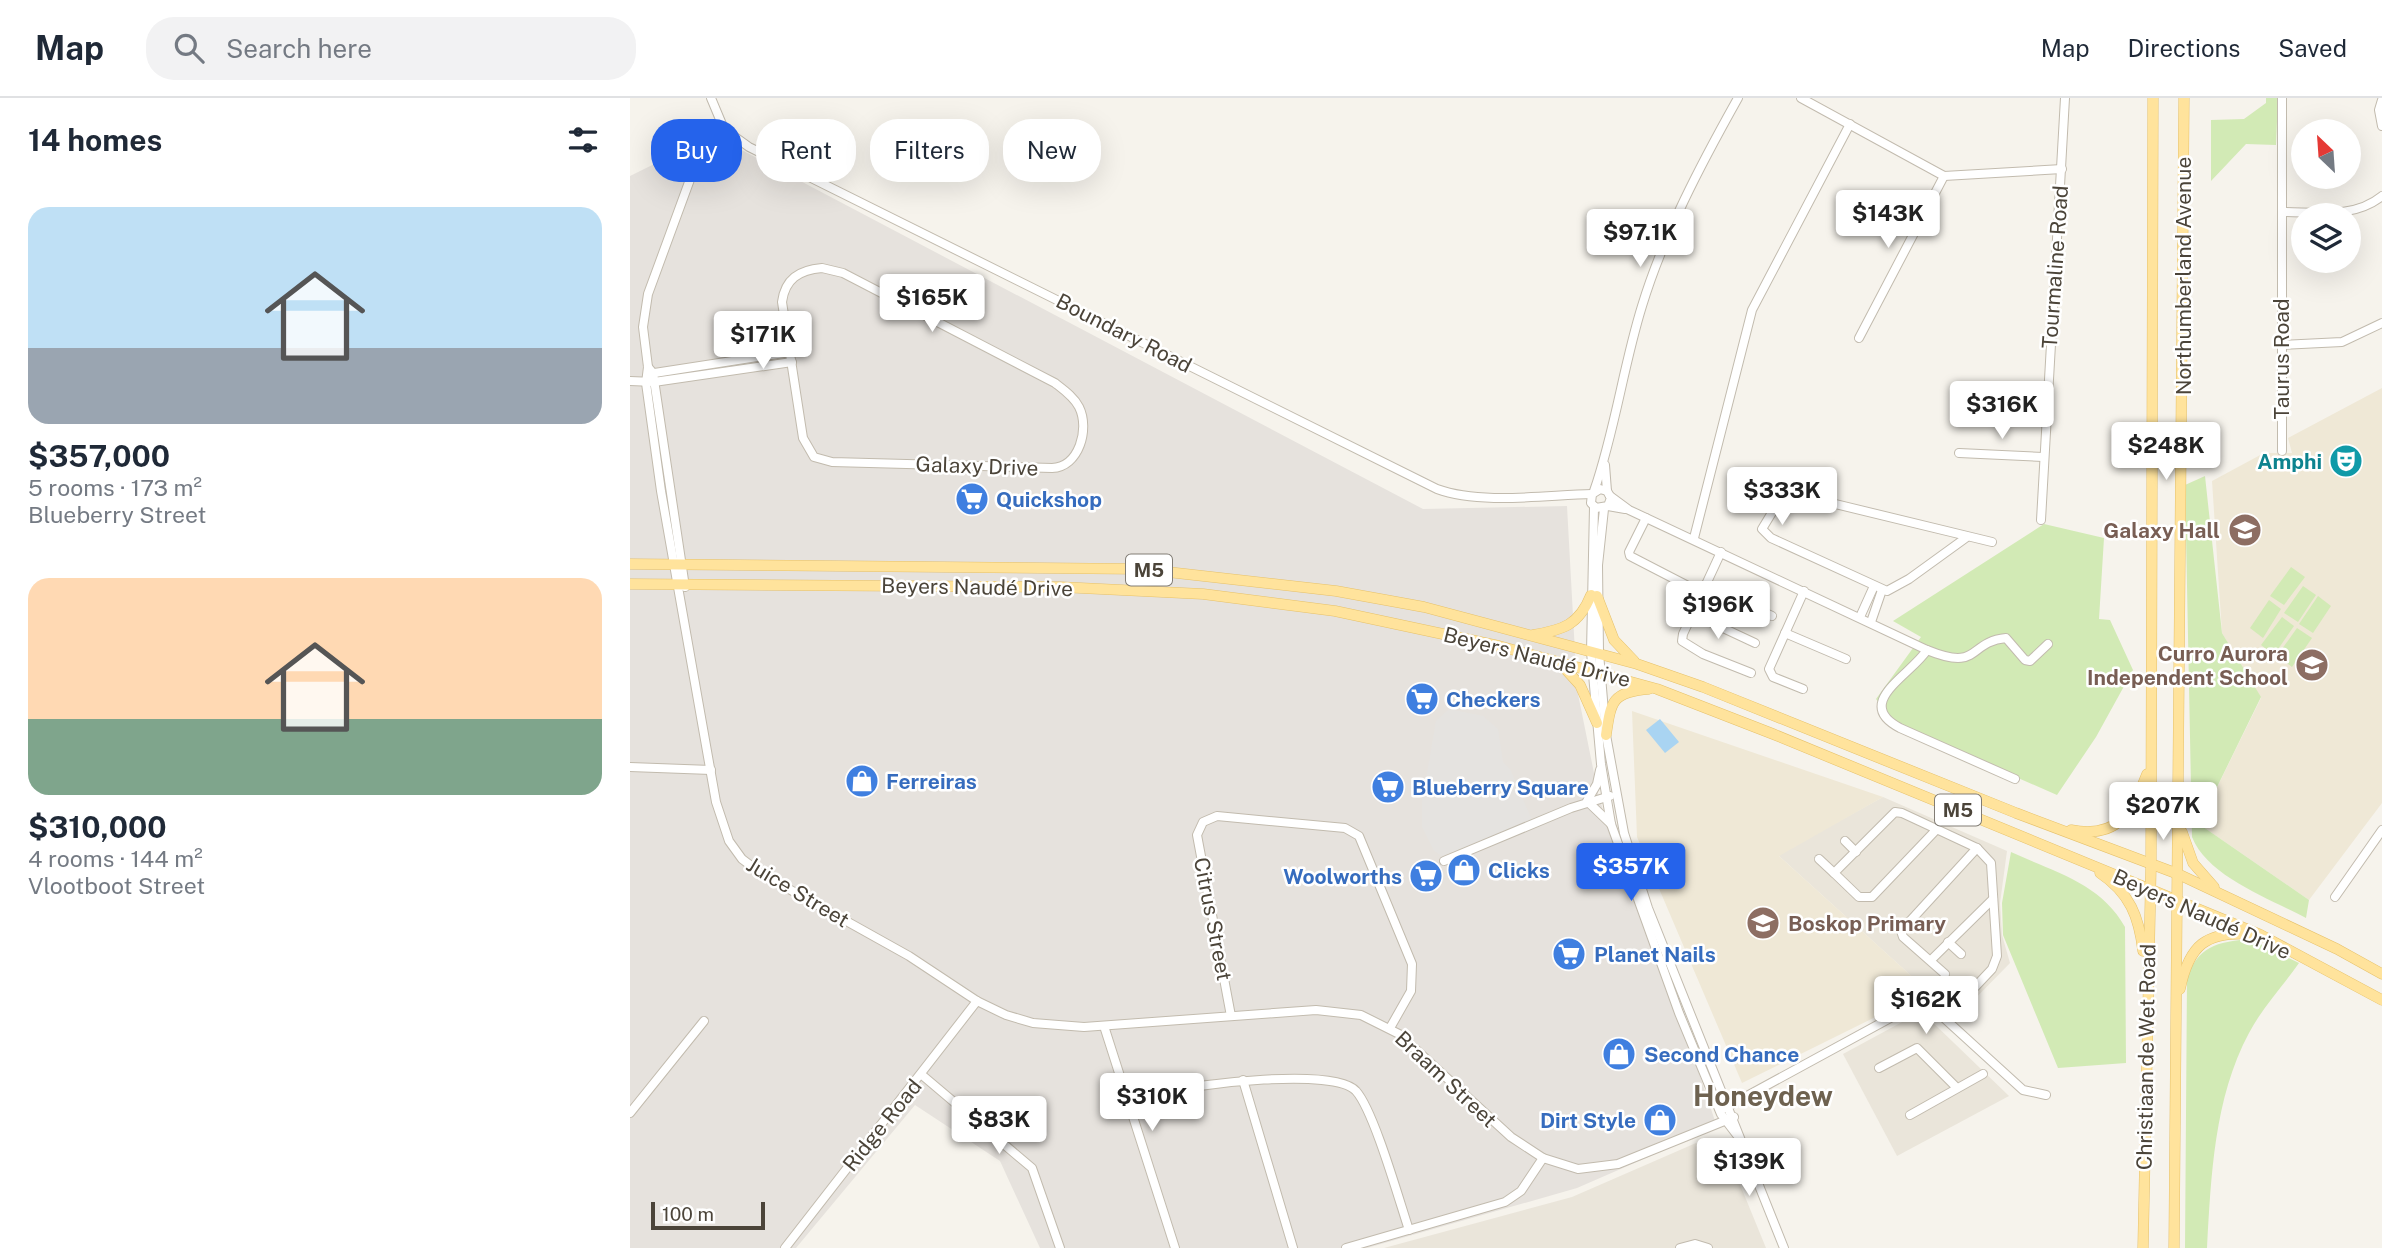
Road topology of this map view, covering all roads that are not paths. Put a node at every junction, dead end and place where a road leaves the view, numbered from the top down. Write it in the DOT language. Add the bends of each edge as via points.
graph roads {
  1 [pos="711,98"];
  2 [pos="1737,98"];
  3 [pos="1801,98"];
  4 [pos="2065,98"];
  5 [pos="2153,98"];
  6 [pos="2184,98"];
  7 [pos="2282,98"];
  8 [pos="2382,100"];
  9 [pos="720,119"];
  10 [pos="1850,124"];
  11 [pos="2382,126"];
  12 [pos="2062,169"];
  13 [pos="1944,176"];
  14 [pos="689,182"];
  15 [pos="821,182"];
  16 [pos="2382,196"];
  17 [pos="878,198"];
  18 [pos="874,207"];
  19 [pos="2282,212"];
  20 [pos="2382,323"];
  21 [pos="1858,338"];
  22 [pos="2281,345"];
  23 [pos="790,352"];
  24 [pos="792,362"];
  25 [pos="645,377"];
  26 [pos="2282,451"];
  27 [pos="1959,453"];
  28 [pos="2043,457"];
  29 [pos="1605,462"];
  30 [pos="1593,493"];
  31 [pos="1608,494"];
  32 [pos="1570,497"];
  33 [pos="1593,507"];
  34 [pos="1606,508"];
  35 [pos="1629,510"];
  36 [pos="1646,518"];
  37 [pos="2041,520"];
  38 [pos="1967,537"];
  39 [pos="1694,538"];
  40 [pos="1992,542"];
  41 [pos="1721,552"];
  42 [pos="678,563"];
  43 [pos="630,564"];
  44 [pos="630,584"];
  45 [pos="681,585"];
  46 [pos="1705,585"];
  47 [pos="1690,587"];
  48 [pos="1878,588"];
  49 [pos="1804,591"];
  50 [pos="1594,596"];
  51 [pos="1693,614"];
  52 [pos="1772,615"];
  53 [pos="1860,617"];
  54 [pos="1871,622"];
  55 [pos="1785,633"];
  56 [pos="1529,635"];
  57 [pos="1755,643"];
  58 [pos="2048,644"];
  59 [pos="1927,650"];
  60 [pos="1595,653"];
  61 [pos="1846,659"];
  62 [pos="1556,660"];
  63 [pos="1637,664"];
  64 [pos="1597,670"];
  65 [pos="1751,673"];
  66 [pos="1657,689"];
  67 [pos="1803,689"];
  68 [pos="1597,723"];
  69 [pos="1606,735"];
  70 [pos="1601,764"];
  71 [pos="630,767"];
  72 [pos="2150,768"];
  73 [pos="711,771"];
  74 [pos="2015,779"];
  75 [pos="1616,794"];
  76 [pos="1606,796"];
  77 [pos="1587,802"];
  78 [pos="2178,810"];
  79 [pos="1611,824"];
  80 [pos="2053,827"];
  81 [pos="1936,830"];
  82 [pos="2382,830"];
  83 [pos="1845,841"];
  84 [pos="1977,848"];
  85 [pos="1856,852"];
  86 [pos="1819,859"];
  87 [pos="1444,861"];
  88 [pos="2082,861"];
  89 [pos="2151,866"];
  90 [pos="1835,873"];
  91 [pos="2178,874"];
  92 [pos="2150,889"];
  93 [pos="2223,894"];
  94 [pos="2335,897"];
  95 [pos="1993,900"];
  96 [pos="2178,900"];
  97 [pos="2259,934"];
  98 [pos="1948,942"];
  99 [pos="1961,954"];
  100 [pos="1931,960"];
  101 [pos="1945,974"];
  102 [pos="2382,974"];
  103 [pos="2148,983"];
  104 [pos="1975,987"];
  105 [pos="2382,1000"];
  106 [pos="977,1001"];
  107 [pos="2175,1014"];
  108 [pos="1231,1016"];
  109 [pos="704,1021"];
  110 [pos="1104,1026"];
  111 [pos="1390,1028"];
  112 [pos="1879,1068"];
  113 [pos="1983,1074"];
  114 [pos="922,1076"];
  115 [pos="1242,1080"];
  116 [pos="1957,1088"];
  117 [pos="2046,1096"];
  118 [pos="1730,1106"];
  119 [pos="1129,1109"];
  120 [pos="1720,1110"];
  121 [pos="630,1113"];
  122 [pos="1910,1115"];
  123 [pos="1734,1117"];
  124 [pos="1725,1121"];
  125 [pos="1739,1138"];
  126 [pos="1543,1158"];
  127 [pos="1409,1230"];
  128 [pos="785,1248"];
  129 [pos="1060,1248"];
  130 [pos="1175,1248"];
  131 [pos="1293,1248"];
  132 [pos="1346,1248"];
  133 [pos="1680,1248"];
  134 [pos="1708,1248"];
  135 [pos="1784,1248"];
  136 [pos="2143,1248"];
  137 [pos="2174,1248"];
  1 -- 9 [label="street"];
  2 -- 29 [label="street" via="1689,191 1647,292 1620,384"];
  3 -- 10 [label="street"];
  4 -- 12 [label="street, Tourmaline Road"];
  5 -- 72 [label="main road, Northumberland Avenue"];
  6 -- 78 [label="main road, Northumberland Avenue"];
  7 -- 19 [label="street, Taurus Road"];
  8 -- 11 [label="street"];
  10 -- 13 [label="street"];
  10 -- 39 [label="street" via="1752,310"];
  12 -- 13 [label="street"];
  12 -- 28 [label="street, Tourmaline Road"];
  13 -- 21 [label="street"];
  14 -- 25 [label="street, Juice Street" via="648,294 643,327"];
  15 -- 18 [label="street, Boundary Road"];
  16 -- 19 [label="street" via="2349,212"];
  17 -- 18 [label="street"];
  18 -- 32 [label="street, Boundary Road" via="1437,489 1479,496"];
  19 -- 22 [label="street, Taurus Road"];
  20 -- 22 [label="street" via="2342,342"];
  22 -- 26 [label="street, Taurus Road"];
  23 -- 24 [label="street, Galaxy Drive"];
  23 -- 24 [label="street, Galaxy Drive" via="783,292 800,272 831,268 1055,383 1080,411 1081,444 1072,460 1056,468 821,460 810,453 803,438"];
  23 -- 25 [label="street"];
  24 -- 25 [label="street"];
  25 -- 42 [label="street, Juice Street"];
  27 -- 28 [label="street"];
  28 -- 37 [label="street, Tourmaline Road"];
  29 -- 30 [label="street"];
  29 -- 31 [label="street"];
  30 -- 31 [label="street, Boundary Road"];
  30 -- 32 [label="street, Boundary Road"];
  30 -- 33 [label="street"];
  31 -- 34 [label="street"];
  31 -- 35 [label="street"];
  32 -- 33 [label="street, Boundary Road"];
  33 -- 34 [label="street, Boundary Road"];
  33 -- 50 [label="street"];
  34 -- 35 [label="street"];
  34 -- 50 [label="street"];
  35 -- 36 [label="street"];
  36 -- 39 [label="street"];
  36 -- 47 [label="street" via="1630,556"];
  38 -- 40 [label="street"];
  38 -- 48 [label="street" via="1909,579 1891,589"];
  38 -- 48 [label="street" via="1795,494 1782,496 1764,521 1766,535"];
  39 -- 41 [label="street"];
  41 -- 46 [label="street"];
  41 -- 49 [label="street"];
  42 -- 43 [label="main road, Beyers Naudé Drive / M5"];
  42 -- 45 [label="street, Juice Street"];
  42 -- 56 [label="main road, Beyers Naudé Drive / M5" via="1008,565 1184,572 1424,607"];
  44 -- 45 [label="main road, Beyers Naudé Drive / M5"];
  45 -- 62 [label="main road, Beyers Naudé Drive / M5" via="1060,587 1203,594 1347,613"];
  45 -- 73 [label="street, Juice Street"];
  46 -- 51 [label="street"];
  46 -- 52 [label="street"];
  48 -- 53 [label="street"];
  48 -- 54 [label="street"];
  49 -- 53 [label="street"];
  49 -- 55 [label="street"];
  50 -- 56 [label="main road" via="1571,625"];
  50 -- 60 [label="street"];
  50 -- 63 [label="main road" via="1614,640"];
  51 -- 57 [label="street"];
  51 -- 65 [label="street" via="1683,634 1686,646"];
  53 -- 54 [label="street"];
  54 -- 59 [label="street"];
  55 -- 61 [label="street"];
  55 -- 67 [label="street" via="1769,672"];
  56 -- 60 [label="main road, Beyers Naudé Drive / M5"];
  58 -- 59 [label="street" via="2030,661 2006,638 1960,659"];
  59 -- 74 [label="street" via="1882,696 1885,716 1900,728"];
  60 -- 63 [label="main road, Beyers Naudé Drive / M5"];
  60 -- 64 [label="street"];
  62 -- 64 [label="main road, Beyers Naudé Drive / M5"];
  62 -- 68 [label="main road" via="1580,685"];
  63 -- 80 [label="main road, Beyers Naudé Drive / M5"];
  64 -- 66 [label="main road, Beyers Naudé Drive / M5"];
  64 -- 68 [label="street"];
  64 -- 69 [label="street"];
  66 -- 69 [label="main road" via="1620,694 1610,708"];
  66 -- 88 [label="main road, Beyers Naudé Drive / M5"];
  68 -- 70 [label="street"];
  69 -- 75 [label="street"];
  70 -- 76 [label="street"];
  70 -- 77 [label="street"];
  71 -- 73 [label="street"];
  72 -- 80 [label="main road" via="2139,798 2118,823 2100,831"];
  72 -- 89 [label="main road, Northumberland Avenue"];
  73 -- 106 [label="street, Juice Street" via="722,823 742,859"];
  75 -- 76 [label="street"];
  75 -- 118 [label="street" via="1648,908"];
  76 -- 77 [label="street"];
  76 -- 79 [label="street"];
  77 -- 79 [label="street"];
  77 -- 87 [label="street"];
  78 -- 91 [label="main road, Northumberland Avenue"];
  78 -- 93 [label="main road" via="2193,863"];
  79 -- 120 [label="street" via="1679,1013"];
  80 -- 89 [label="main road, Beyers Naudé Drive / M5"];
  81 -- 84 [label="street"];
  81 -- 85 [label="street" via="1895,812"];
  81 -- 90 [label="street" via="1872,897 1860,897"];
  82 -- 94 [label="street"];
  83 -- 85 [label="street"];
  84 -- 95 [label="street" via="1991,863"];
  84 -- 100 [label="street" via="1901,931"];
  85 -- 90 [label="street"];
  86 -- 90 [label="street"];
  88 -- 92 [label="main road, Beyers Naudé Drive / M5"];
  88 -- 103 [label="main road" via="2118,886 2135,911"];
  89 -- 91 [label="main road, Beyers Naudé Drive / M5"];
  89 -- 92 [label="main road, Christiaan de Wet Road"];
  91 -- 93 [label="main road, Beyers Naudé Drive / M5"];
  91 -- 96 [label="main road, Christiaan de Wet Road"];
  92 -- 96 [label="main road, Beyers Naudé Drive / M5"];
  92 -- 103 [label="main road, Christiaan de Wet Road"];
  93 -- 102 [label="main road, Beyers Naudé Drive / M5"];
  95 -- 98 [label="street"];
  95 -- 104 [label="street" via="1997,956"];
  96 -- 97 [label="main road, Beyers Naudé Drive / M5"];
  96 -- 107 [label="main road, Christiaan de Wet Road"];
  97 -- 105 [label="main road, Beyers Naudé Drive / M5"];
  97 -- 107 [label="main road" via="2217,935 2195,950 2185,966"];
  98 -- 99 [label="street"];
  98 -- 100 [label="street"];
  100 -- 101 [label="street"];
  103 -- 136 [label="main road, Christiaan de Wet Road"];
  106 -- 110 [label="street, Braam Street" via="1033,1023"];
  106 -- 114 [label="street, Ridge Road"];
  107 -- 137 [label="main road, Christiaan de Wet Road"];
  108 -- 110 [label="street, Braam Street"];
  108 -- 111 [label="street, Braam Street" via="1331,1010 1361,1015"];
  108 -- 111 [label="street, Citrus Street" via="1197,835 1203,822 1217,816 1356,832 1412,964 1411,991"];
  109 -- 121 [label="street"];
  110 -- 119 [label="street"];
  111 -- 126 [label="street, Braam Street" via="1489,1121"];
  112 -- 116 [label="street" via="1917,1048"];
  113 -- 116 [label="street"];
  114 -- 128 [label="street, Ridge Road"];
  114 -- 129 [label="street" via="1032,1168"];
  115 -- 119 [label="street" via="1170,1091"];
  115 -- 127 [label="street" via="1348,1083 1363,1101"];
  115 -- 131 [label="street"];
  116 -- 122 [label="street"];
  117 -- 118 [label="street" via="2023,1090 1937,1013 1920,1006"];
  118 -- 120 [label="street"];
  118 -- 123 [label="street"];
  119 -- 130 [label="street"];
  120 -- 124 [label="street"];
  123 -- 124 [label="street, Braam Street"];
  123 -- 125 [label="street"];
  124 -- 125 [label="street"];
  124 -- 126 [label="street, Braam Street" via="1618,1164 1578,1169"];
  125 -- 135 [label="street"];
  126 -- 127 [label="street" via="1514,1198"];
  127 -- 132 [label="street"];
  133 -- 134 [label="street" via="1695,1244"];
}
